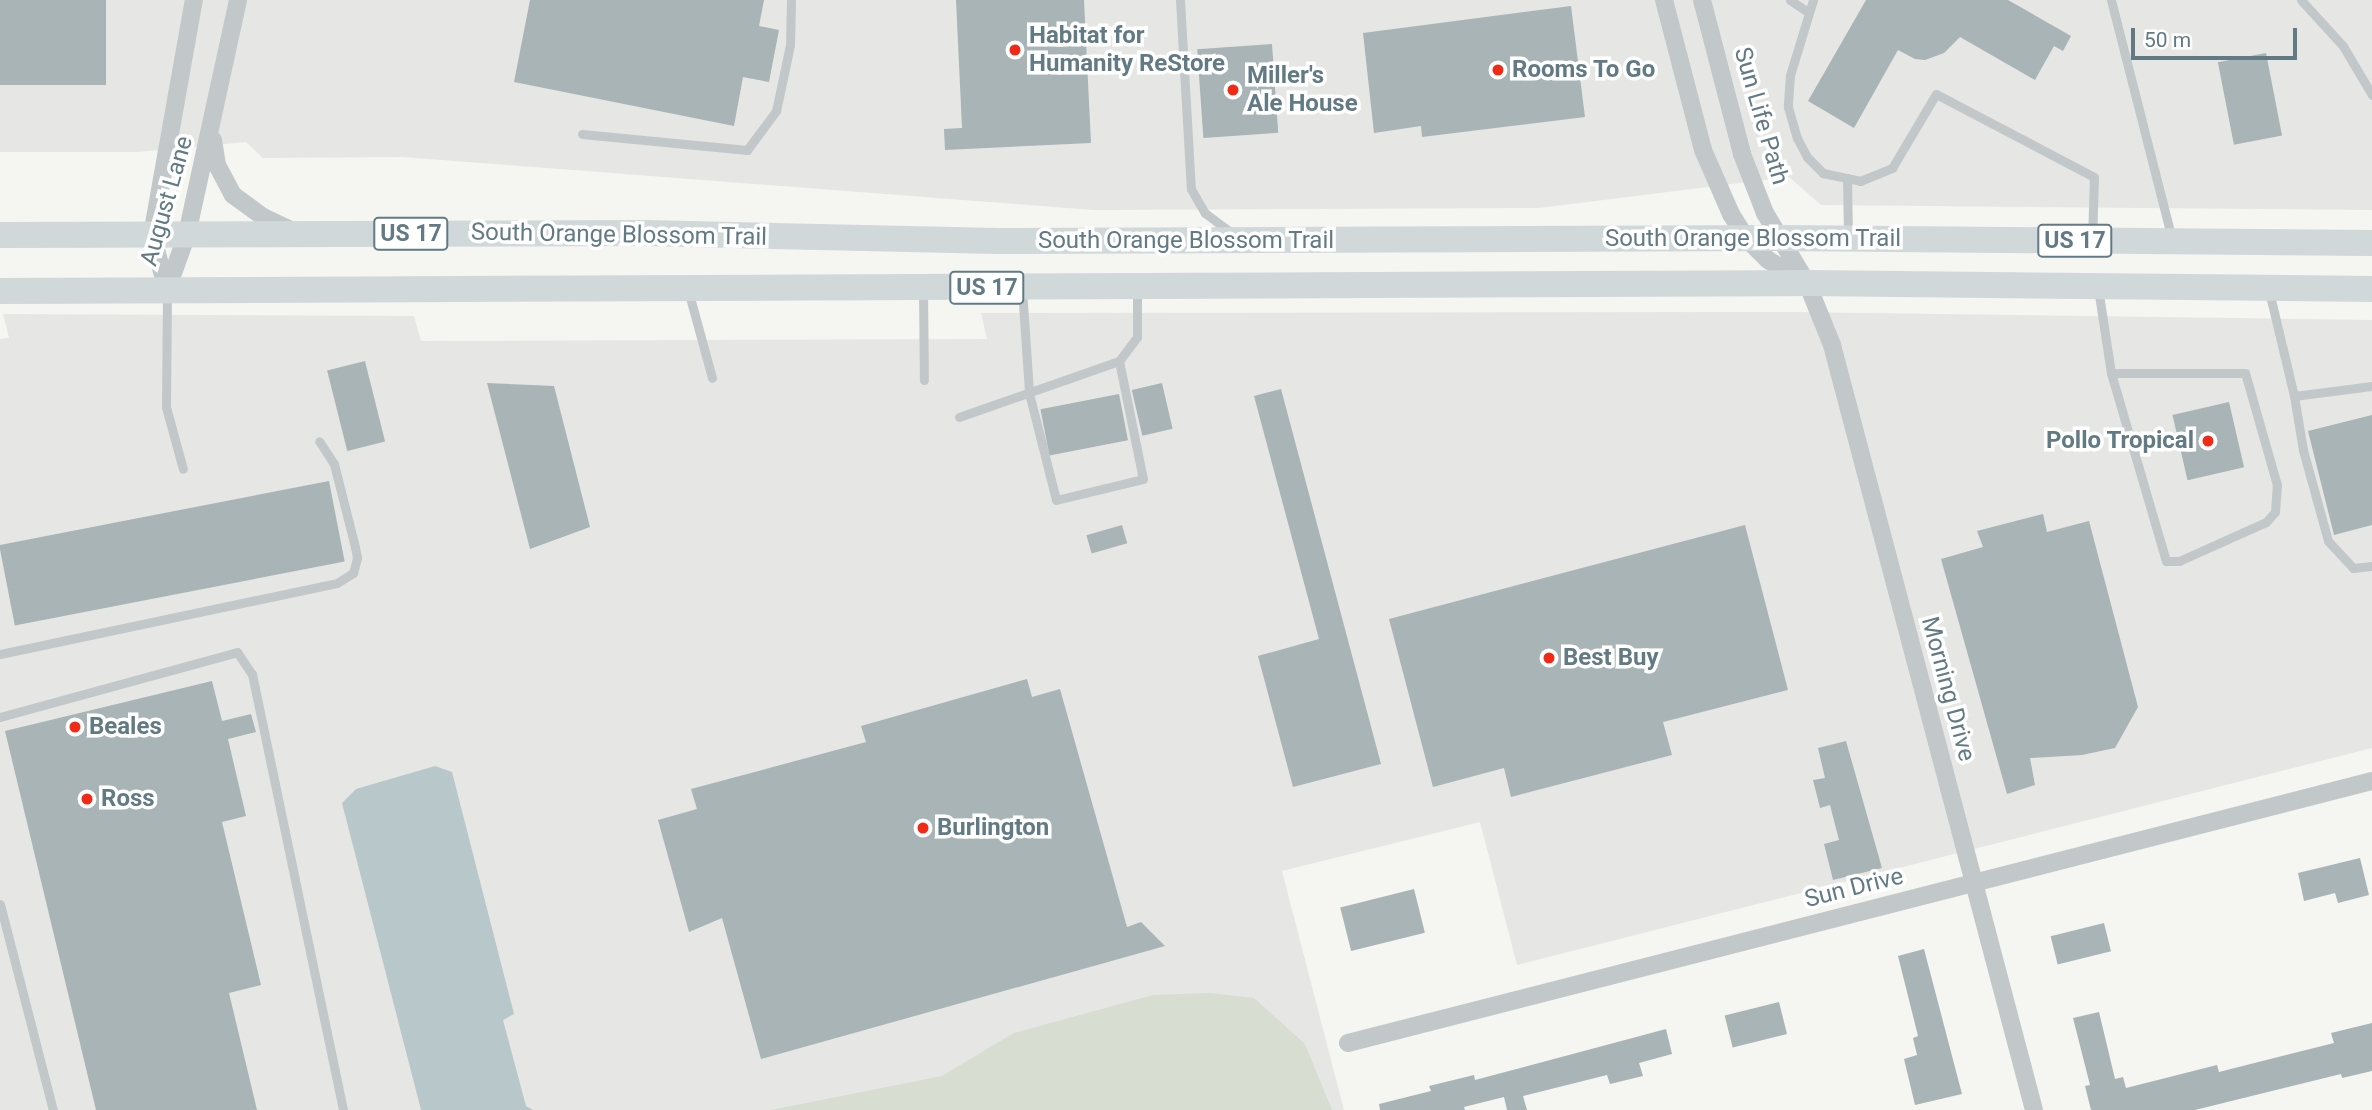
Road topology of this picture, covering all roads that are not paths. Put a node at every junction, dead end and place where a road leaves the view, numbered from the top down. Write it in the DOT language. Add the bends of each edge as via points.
graph roads {
  1 [pos="194,0"];
  2 [pos="238,0"];
  3 [pos="791,0"];
  4 [pos="1180,0"];
  5 [pos="1664,0"];
  6 [pos="1702,0"];
  7 [pos="1790,0"];
  8 [pos="1813,0"];
  9 [pos="2111,0"];
  10 [pos="2301,0"];
  11 [pos="1808,12"];
  12 [pos="2372,95"];
  13 [pos="212,131"];
  14 [pos="582,134"];
  15 [pos="1847,178"];
  16 [pos="0,234"];
  17 [pos="152,234"];
  18 [pos="187,234"];
  19 [pos="299,234"];
  20 [pos="1746,238"];
  21 [pos="1779,238"];
  22 [pos="1849,239"];
  23 [pos="1242,241"];
  24 [pos="2092,241"];
  25 [pos="2173,242"];
  26 [pos="2372,243"];
  27 [pos="1807,283"];
  28 [pos="2098,286"];
  29 [pos="1137,287"];
  30 [pos="687,288"];
  31 [pos="923,288"];
  32 [pos="1021,288"];
  33 [pos="2268,289"];
  34 [pos="2372,289"];
  35 [pos="167,290"];
  36 [pos="0,291"];
  37 [pos="1119,361"];
  38 [pos="2111,373"];
  39 [pos="712,378"];
  40 [pos="924,380"];
  41 [pos="2372,386"];
  42 [pos="1029,393"];
  43 [pos="2294,396"];
  44 [pos="959,417"];
  45 [pos="319,441"];
  46 [pos="183,469"];
  47 [pos="2372,566"];
  48 [pos="0,654"];
  49 [pos="0,717"];
  50 [pos="2372,780"];
  51 [pos="1975,882"];
  52 [pos="0,904"];
  53 [pos="1348,1043"];
  54 [pos="53,1110"];
  55 [pos="343,1110"];
  56 [pos="2034,1110"];
  1 -- 17 [label="street, August Lane"];
  2 -- 13 [label="street, August Lane"];
  3 -- 14 [label="lane" via="790,45 776,111 747,150"];
  4 -- 23 [label="lane" via="1191,189 1205,213"];
  5 -- 20 [label="street" via="1703,150"];
  6 -- 21 [label="street, Sun Life Path" via="1742,154"];
  7 -- 11 [label="lane"];
  8 -- 11 [label="lane"];
  9 -- 25 [label="lane"];
  10 -- 12 [label="lane" via="2343,46"];
  11 -- 15 [label="lane" via="1790,75 1788,107 1807,157 1823,173"];
  13 -- 18 [label="street, August Lane"];
  13 -- 19 [label="street" via="217,165 233,195 265,218"];
  15 -- 22 [label="lane"];
  15 -- 24 [label="lane" via="1860,181 1892,168 1936,94 2094,177"];
  16 -- 17 [label="main road, South Orange Blossom Trail / US 17"];
  17 -- 18 [label="main road, South Orange Blossom Trail / US 17"];
  17 -- 35 [label="street, August Lane"];
  18 -- 19 [label="main road, South Orange Blossom Trail / US 17"];
  18 -- 35 [label="street, August Lane"];
  19 -- 23 [label="main road, South Orange Blossom Trail / US 17" via="646,233 971,241"];
  20 -- 21 [label="main road, South Orange Blossom Trail / US 17"];
  20 -- 23 [label="main road, South Orange Blossom Trail / US 17"];
  20 -- 27 [label="street" via="1768,260"];
  21 -- 22 [label="main road, South Orange Blossom Trail / US 17"];
  21 -- 27 [label="street, Sun Life Path"];
  22 -- 24 [label="main road, South Orange Blossom Trail / US 17"];
  24 -- 25 [label="main road, South Orange Blossom Trail / US 17"];
  25 -- 26 [label="main road, South Orange Blossom Trail / US 17"];
  27 -- 28 [label="main road, South Orange Blossom Trail / US 17"];
  27 -- 29 [label="main road, South Orange Blossom Trail / US 17"];
  27 -- 51 [label="street, Morning Drive" via="1832,345"];
  28 -- 33 [label="main road, South Orange Blossom Trail / US 17"];
  28 -- 38 [label="lane"];
  29 -- 32 [label="main road, South Orange Blossom Trail / US 17"];
  29 -- 37 [label="lane" via="1137,337"];
  30 -- 31 [label="main road, South Orange Blossom Trail / US 17"];
  30 -- 35 [label="main road, South Orange Blossom Trail / US 17"];
  30 -- 39 [label="lane"];
  31 -- 32 [label="main road, South Orange Blossom Trail / US 17"];
  31 -- 40 [label="lane"];
  32 -- 42 [label="lane"];
  33 -- 34 [label="main road, South Orange Blossom Trail / US 17"];
  33 -- 43 [label="lane"];
  35 -- 36 [label="main road, South Orange Blossom Trail"];
  35 -- 46 [label="lane" via="166,407"];
  37 -- 42 [label="lane"];
  37 -- 42 [label="lane" via="1143,479 1056,500"];
  38 -- 38 [label="lane" via="2166,561 2179,561 2266,522 2275,512 2277,485 2245,373"];
  41 -- 43 [label="lane"];
  42 -- 44 [label="lane"];
  43 -- 47 [label="lane" via="2303,450 2328,541 2353,568"];
  45 -- 48 [label="lane" via="334,464 357,558 353,573 337,583"];
  49 -- 55 [label="lane" via="237,652 252,674"];
  50 -- 51 [label="street, Sun Drive"];
  51 -- 53 [label="street, Sun Drive"];
  51 -- 56 [label="street, Morning Drive"];
  52 -- 54 [label="lane"];
}
